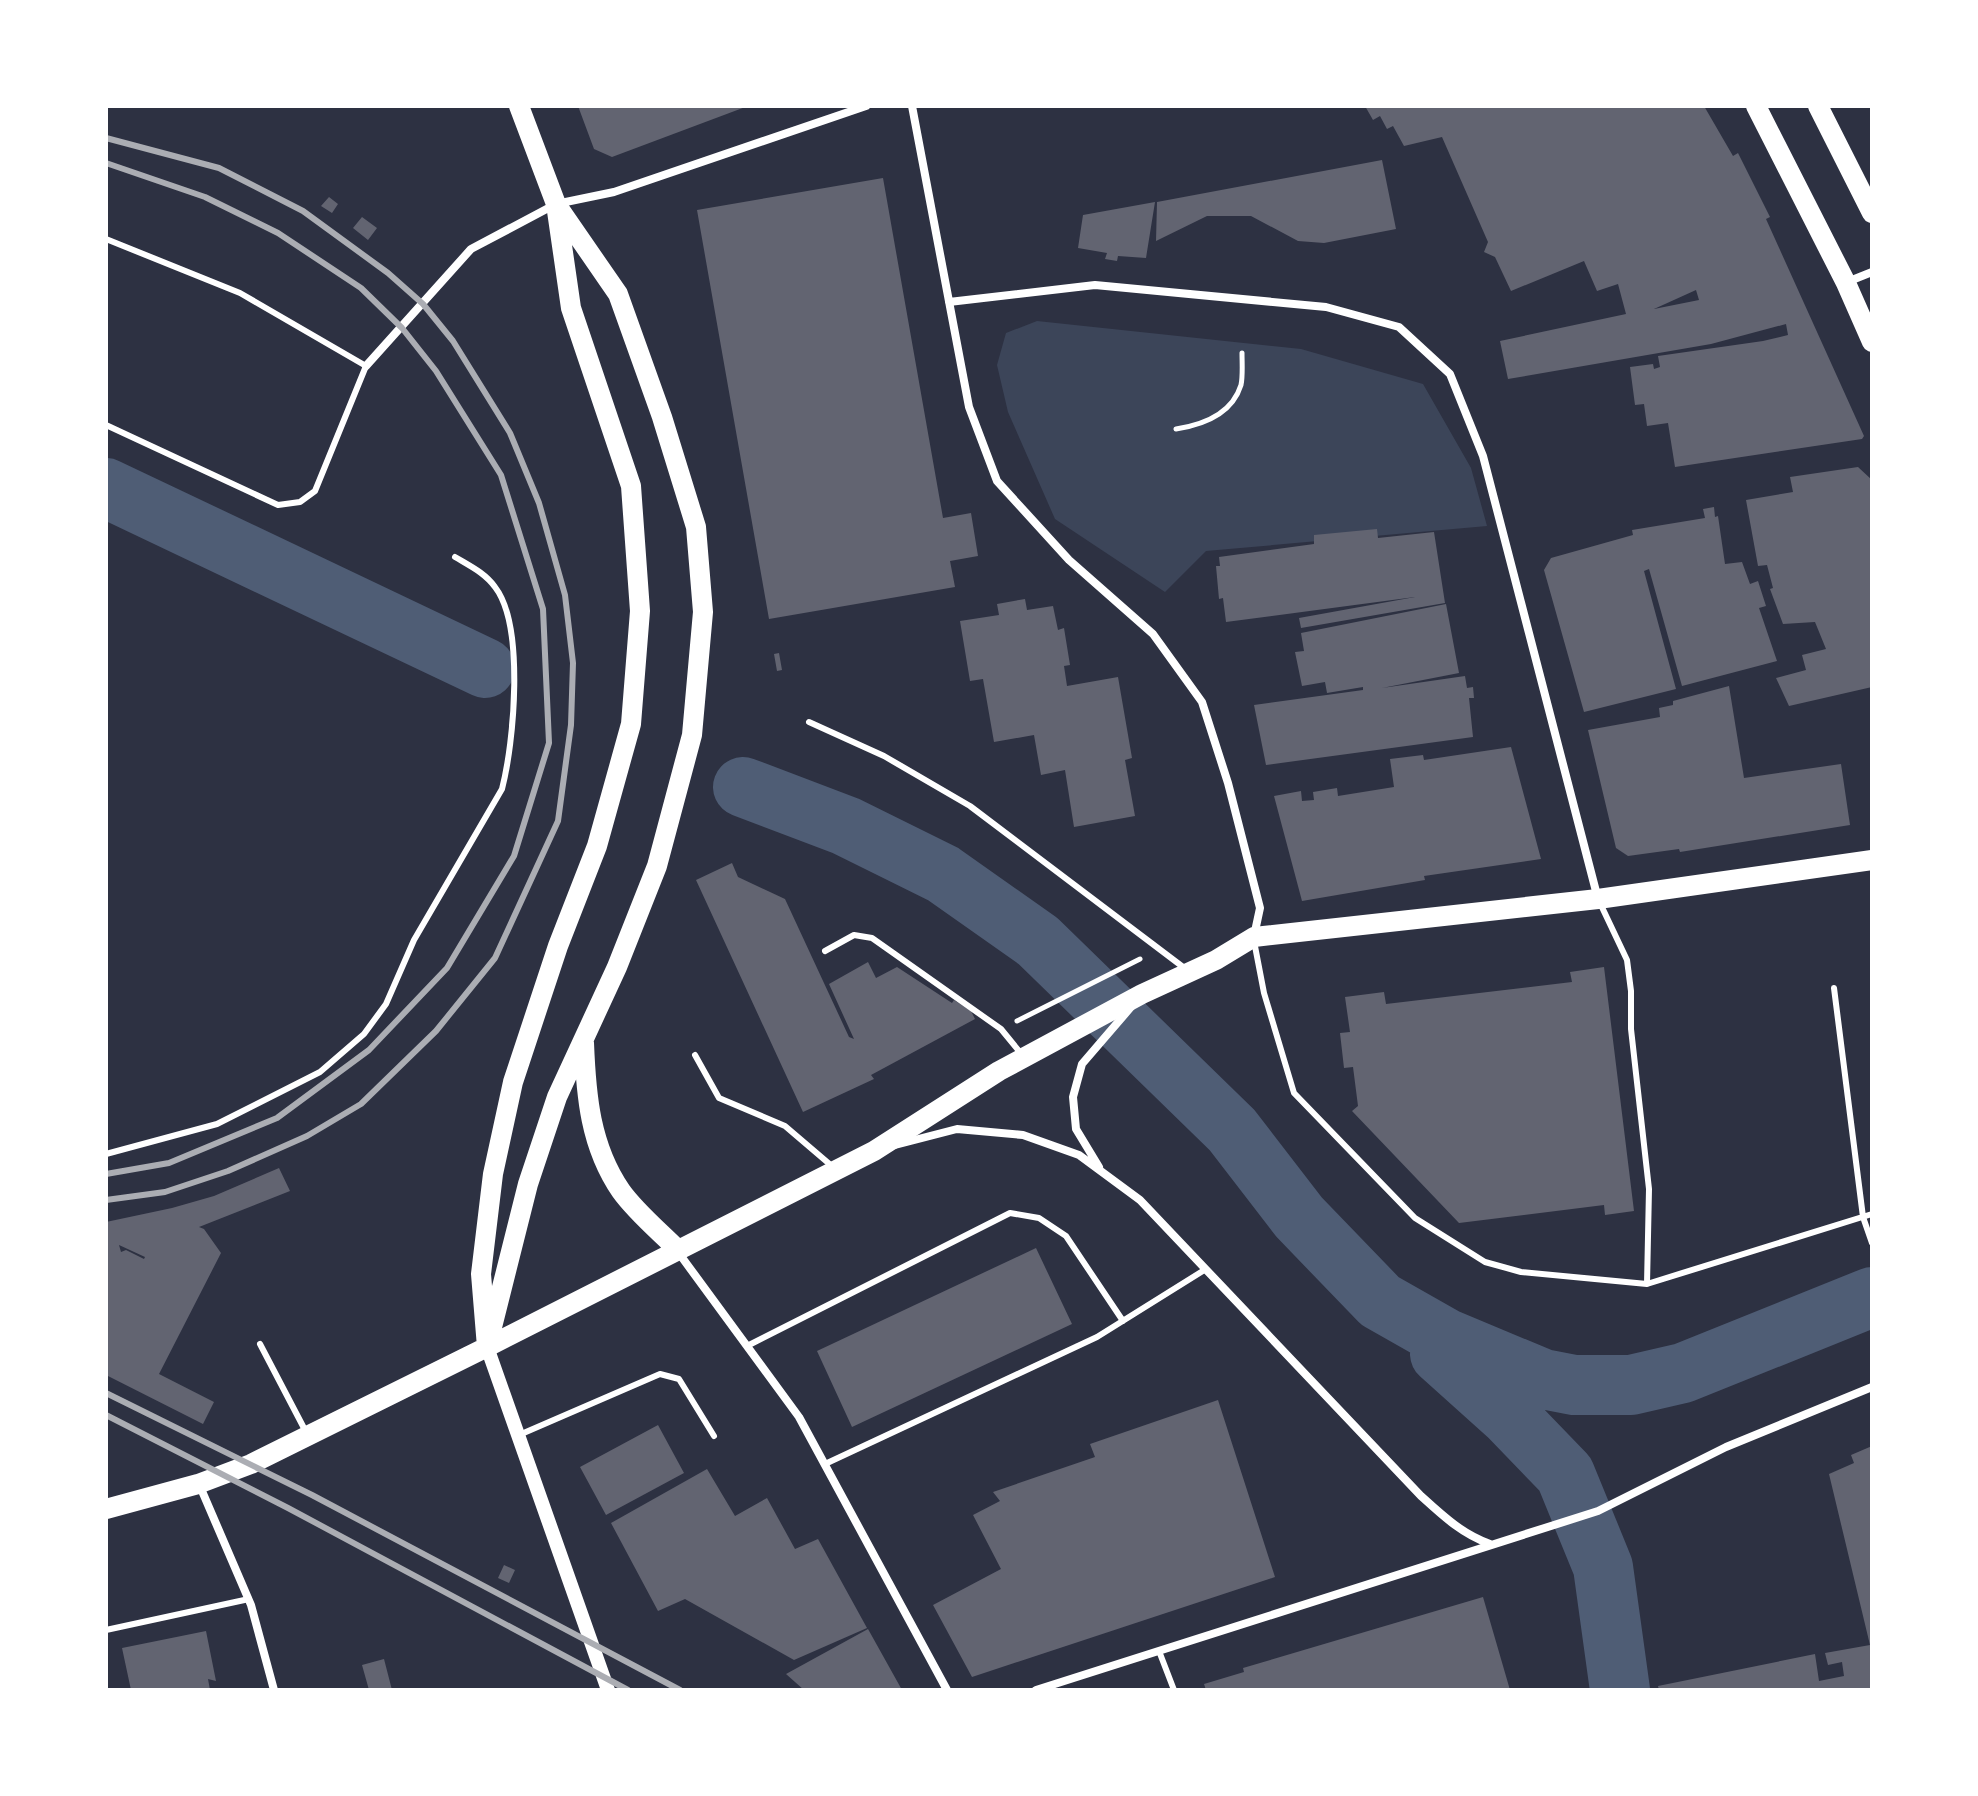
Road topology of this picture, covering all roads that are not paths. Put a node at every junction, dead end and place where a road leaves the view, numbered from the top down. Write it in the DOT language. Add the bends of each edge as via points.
graph roads {
  1 [pos="519,106"];
  2 [pos="866,106"];
  3 [pos="912,106"];
  4 [pos="1756,106"];
  5 [pos="1818,106"];
  6 [pos="556,204"];
  7 [pos="1872,213"];
  8 [pos="106,239"];
  9 [pos="1872,272"];
  10 [pos="1846,283"];
  11 [pos="949,302"];
  12 [pos="1872,342"];
  13 [pos="366,366"];
  14 [pos="106,425"];
  15 [pos="455,557"];
  16 [pos="809,722"];
  17 [pos="1872,860"];
  18 [pos="1598,899"];
  19 [pos="1254,937"];
  20 [pos="825,951"];
  21 [pos="1189,972"];
  22 [pos="1834,988"];
  23 [pos="1151,990"];
  24 [pos="584,1038"];
  25 [pos="695,1055"];
  26 [pos="1024,1057"];
  27 [pos="874,1151"];
  28 [pos="106,1154"];
  29 [pos="836,1170"];
  30 [pos="1101,1171"];
  31 [pos="1872,1214"];
  32 [pos="1863,1217"];
  33 [pos="1872,1243"];
  34 [pos="677,1249"];
  35 [pos="1206,1269"];
  36 [pos="1647,1284"];
  37 [pos="1123,1321"];
  38 [pos="260,1344"];
  39 [pos="747,1346"];
  40 [pos="487,1347"];
  41 [pos="1872,1387"];
  42 [pos="308,1435"];
  43 [pos="519,1435"];
  44 [pos="714,1436"];
  45 [pos="825,1464"];
  46 [pos="198,1484"];
  47 [pos="106,1509"];
  48 [pos="1490,1544"];
  49 [pos="249,1599"];
  50 [pos="106,1630"];
  51 [pos="1159,1651"];
  52 [pos="274,1690"];
  53 [pos="608,1690"];
  54 [pos="947,1690"];
  55 [pos="1036,1690"];
  56 [pos="1174,1690"];
  1 -- 6 [label="main road"];
  2 -- 6 [label="street" via="614,192"];
  3 -- 11 [label="street"];
  4 -- 10 [label="main road"];
  5 -- 7 [label="main road"];
  6 -- 13 [label="street" via="471,249"];
  6 -- 24 [label="main road" via="618,294 696,527 703,612 692,735 657,866"];
  6 -- 40 [label="main road" via="571,308 631,486 640,611 631,724 597,846 513,1082 493,1174 481,1274"];
  8 -- 13 [label="lane" via="240,293"];
  9 -- 10 [label="street"];
  10 -- 12 [label="main road"];
  11 -- 18 [label="street" via="1095,285 1326,307 1399,327 1450,374 1483,456"];
  11 -- 19 [label="street" via="969,407 997,481 1069,560 1153,634 1202,702 1260,908"];
  13 -- 14 [label="lane" via="315,491 300,502 278,505"];
  15 -- 28 [label="lane" via="484,574 497,589 512,632 514,703 508,767 502,789 414,940 386,1004 364,1034 320,1072 217,1124"];
  16 -- 21 [label="lane" via="884,756 970,806"];
  17 -- 18 [label="main road"];
  18 -- 19 [label="main road"];
  18 -- 36 [label="lane" via="1627,960 1631,991 1649,1189"];
  19 -- 21 [label="main road"];
  19 -- 36 [label="lane" via="1264,993 1294,1093 1415,1218 1485,1262 1509,1269"];
  20 -- 26 [label="lane" via="854,935 872,938 1001,1029"];
  21 -- 23 [label="main road"];
  22 -- 32 [label="lane"];
  23 -- 26 [label="main road"];
  23 -- 30 [label="street" via="1082,1064 1073,1097 1076,1129"];
  24 -- 34 [label="main road" via="594,1140 621,1191"];
  24 -- 40 [label="main road" via="557,1097 528,1184"];
  25 -- 29 [label="lane" via="719,1098 785,1126"];
  26 -- 27 [label="main road"];
  27 -- 29 [label="main road"];
  27 -- 30 [label="street" via="957,1129 1023,1135 1079,1155"];
  29 -- 34 [label="main road"];
  30 -- 35 [label="street" via="1140,1200"];
  31 -- 32 [label="lane"];
  32 -- 33 [label="lane"];
  32 -- 36 [label="lane"];
  34 -- 39 [label="street"];
  34 -- 40 [label="main road"];
  35 -- 37 [label="lane"];
  35 -- 48 [label="street" via="1421,1496 1454,1526"];
  37 -- 39 [label="lane" via="1066,1236 1039,1218 1010,1213"];
  37 -- 45 [label="lane"];
  38 -- 42 [label="lane"];
  39 -- 45 [label="street" via="799,1417"];
  40 -- 42 [label="main road"];
  40 -- 43 [label="street"];
  41 -- 48 [label="street" via="1726,1447 1598,1511"];
  42 -- 46 [label="main road"];
  43 -- 44 [label="lane" via="660,1374 679,1379"];
  43 -- 53 [label="street"];
  45 -- 54 [label="street"];
  46 -- 47 [label="main road"];
  46 -- 49 [label="street"];
  48 -- 51 [label="street"];
  49 -- 50 [label="lane"];
  49 -- 52 [label="street"];
  51 -- 55 [label="street"];
  51 -- 56 [label="lane"];
}
